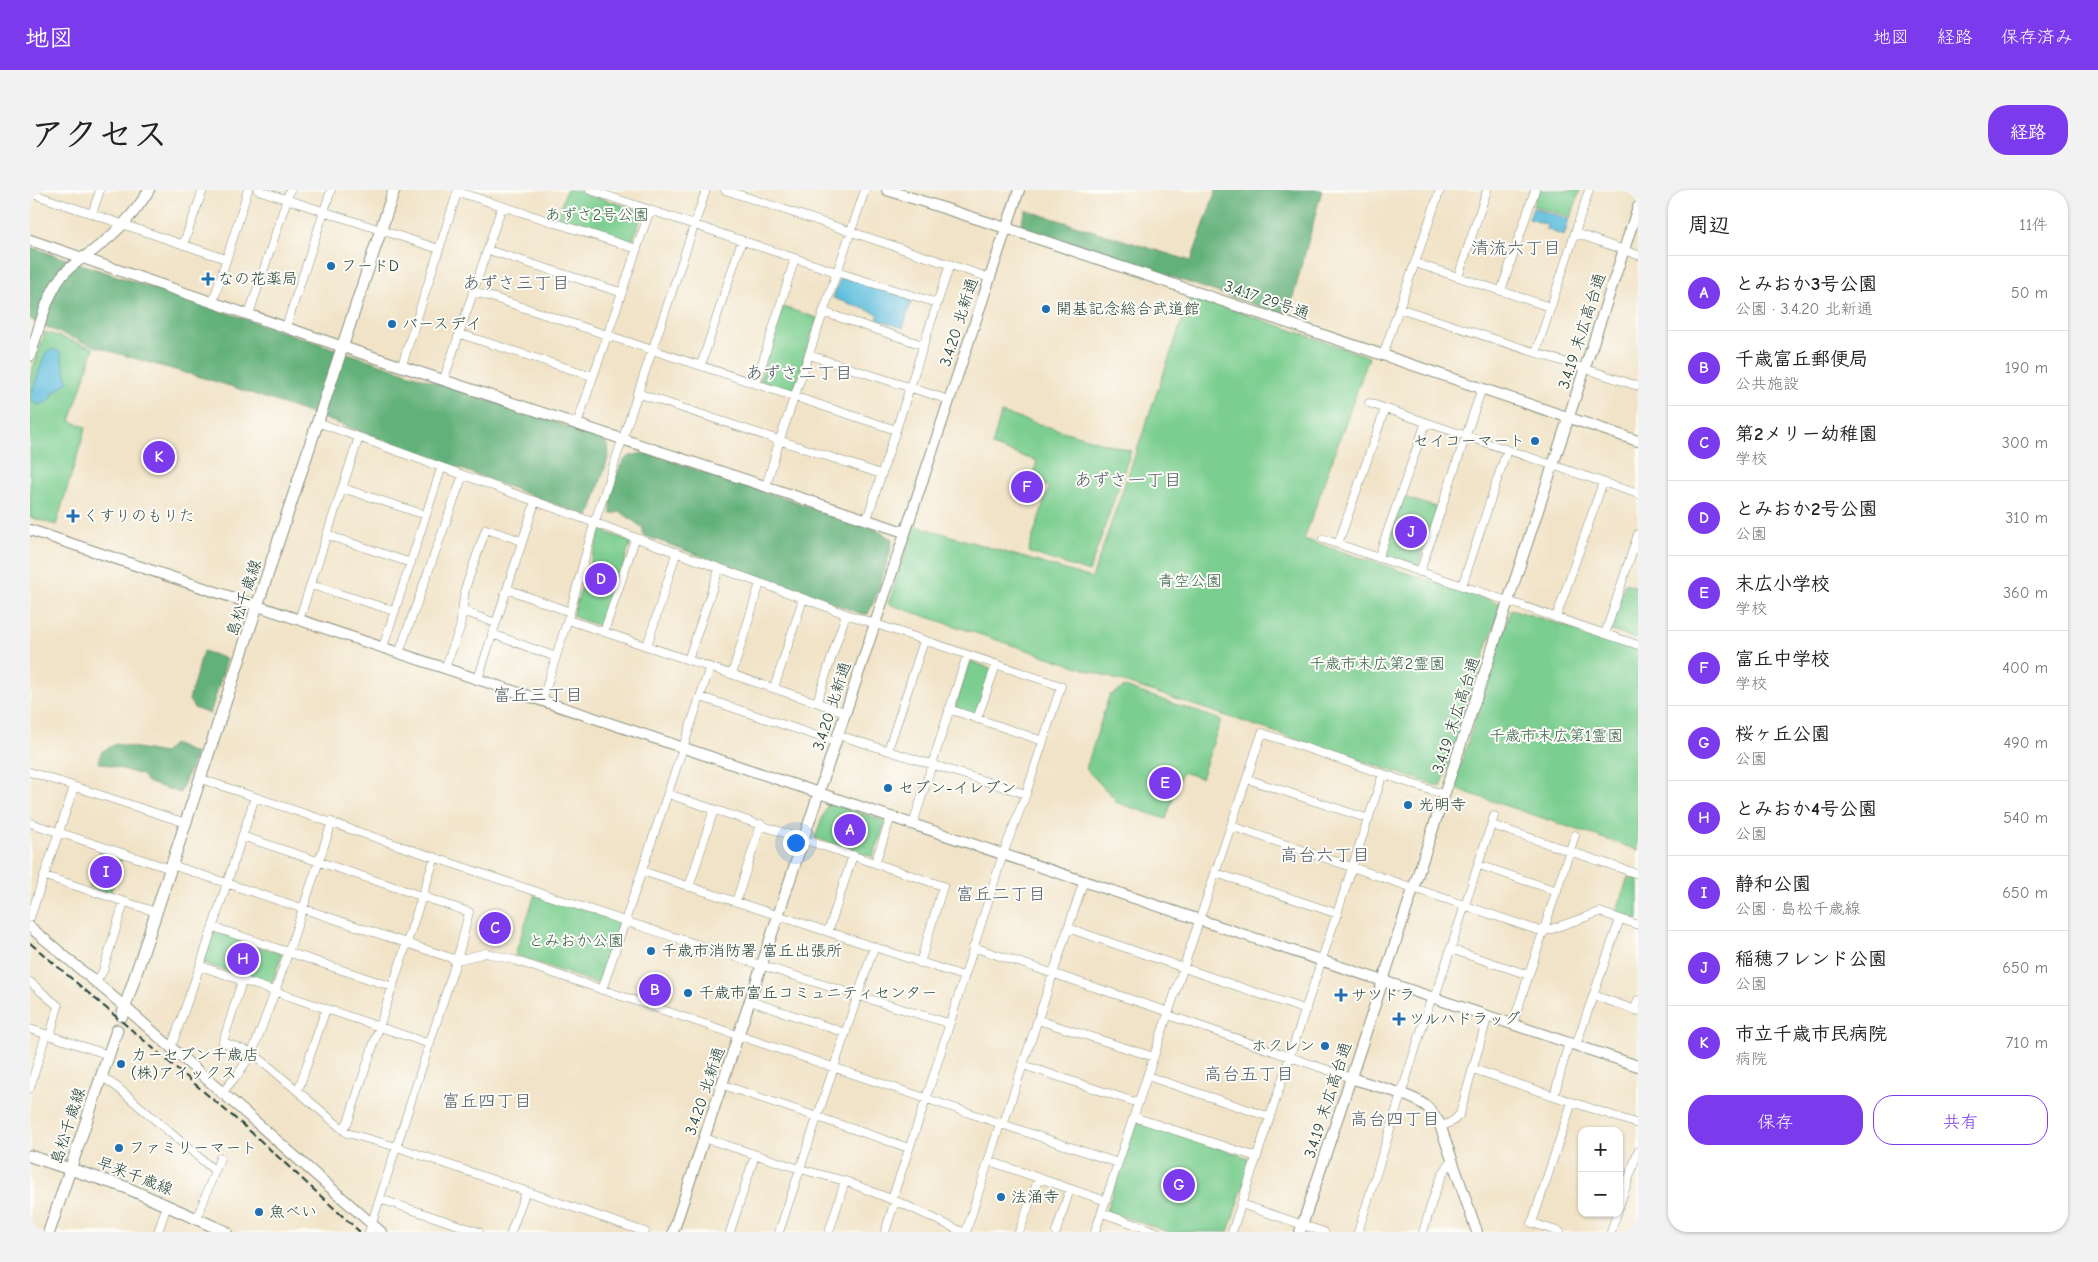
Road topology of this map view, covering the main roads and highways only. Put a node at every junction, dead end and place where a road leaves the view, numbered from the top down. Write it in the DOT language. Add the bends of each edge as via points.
graph roads {
  1 [pos="394,190"];
  2 [pos="123,1012"];
  3 [pos="117,1030"];
  4 [pos="30,1156"];
  5 [pos="71,1170"];
  6 [pos="50,1232"];
  7 [pos="226,1232"];
  1 -- 2 [label="main road, 島松千歳線"];
  3 -- 5 [label="main road, 島松千歳線"];
  4 -- 5 [label="main road, 早来千歳線"];
  5 -- 6 [label="main road, 島松千歳線"];
  5 -- 7 [label="main road, 早来千歳線" via="125,1188"];
}
